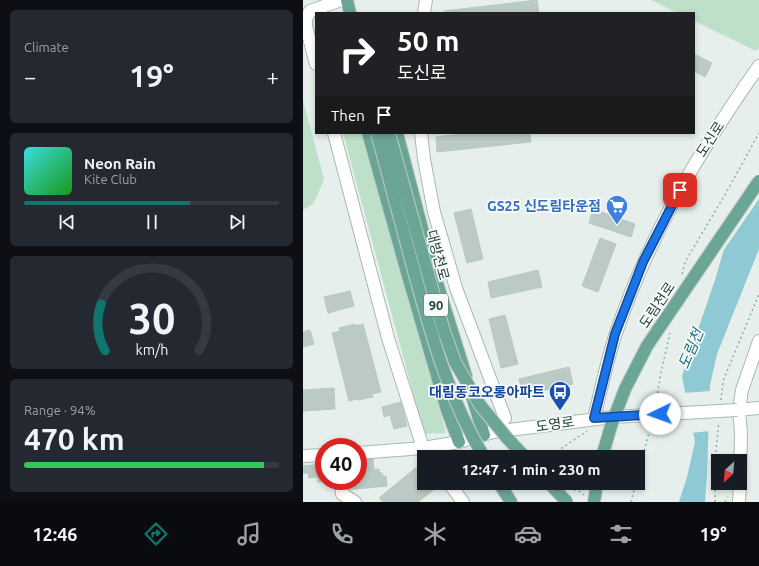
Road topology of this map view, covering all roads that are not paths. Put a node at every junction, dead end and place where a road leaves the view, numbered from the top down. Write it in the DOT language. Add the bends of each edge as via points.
graph roads {
  1 [pos="426,0"];
  2 [pos="348,7"];
  3 [pos="424,12"];
  4 [pos="315,60"];
  5 [pos="759,66"];
  6 [pos="334,134"];
  7 [pos="368,134"];
  8 [pos="377,134"];
  9 [pos="389,134"];
  10 [pos="397,134"];
  11 [pos="421,134"];
  12 [pos="759,181"];
  13 [pos="759,340"];
  14 [pos="759,408"];
  15 [pos="738,410"];
  16 [pos="594,418"];
  17 [pos="489,434"];
  18 [pos="459,442"];
  19 [pos="425,450"];
  20 [pos="433,450"];
  21 [pos="480,450"];
  22 [pos="518,450"];
  23 [pos="604,450"];
  24 [pos="417,452"];
  25 [pos="367,453"];
  26 [pos="741,454"];
  27 [pos="315,455"];
  28 [pos="303,456"];
  29 [pos="342,490"];
  30 [pos="454,490"];
  31 [pos="503,490"];
  32 [pos="556,490"];
  33 [pos="596,490"];
  34 [pos="740,490"];
  35 [pos="355,502"];
  36 [pos="463,502"];
  37 [pos="511,502"];
  38 [pos="567,502"];
  39 [pos="594,502"];
  40 [pos="739,502"];
  1 -- 3 [label="street"];
  2 -- 4 [label="street" via="311,11 306,19"];
  5 -- 16 [label="street, 도신로" via="693,165 643,262 615,334"];
  6 -- 19 [label="street" via="388,338"];
  7 -- 18 [label="main road" via="447,410"];
  8 -- 21 [label="main road, 대방천로 / 90, bridge" via="433,342 448,385"];
  9 -- 22 [label="main road, 대방천로 / 90, bridge" via="443,328 455,362 480,405"];
  10 -- 17 [label="main road" via="432,267"];
  11 -- 17 [label="street" via="434,212 456,288 505,418"];
  12 -- 23 [label="main road, 도림천로, bridge" via="647,346 625,389"];
  13 -- 15 [label="street"];
  14 -- 15 [label="street, 도영로"];
  15 -- 16 [label="street, 도영로, bridge"];
  15 -- 26 [label="street"];
  16 -- 17 [label="street, 도영로"];
  17 -- 18 [label="street, 도영로"];
  18 -- 20 [label="street, 도영로"];
  24 -- 25 [label="street, 도영로"];
  27 -- 28 [label="street"];
  29 -- 35 [label="street" via="342,494"];
  30 -- 36 [label="street"];
  31 -- 37 [label="main road"];
  32 -- 38 [label="main road, bridge"];
  33 -- 39 [label="main road"];
  34 -- 40 [label="street"];
}
